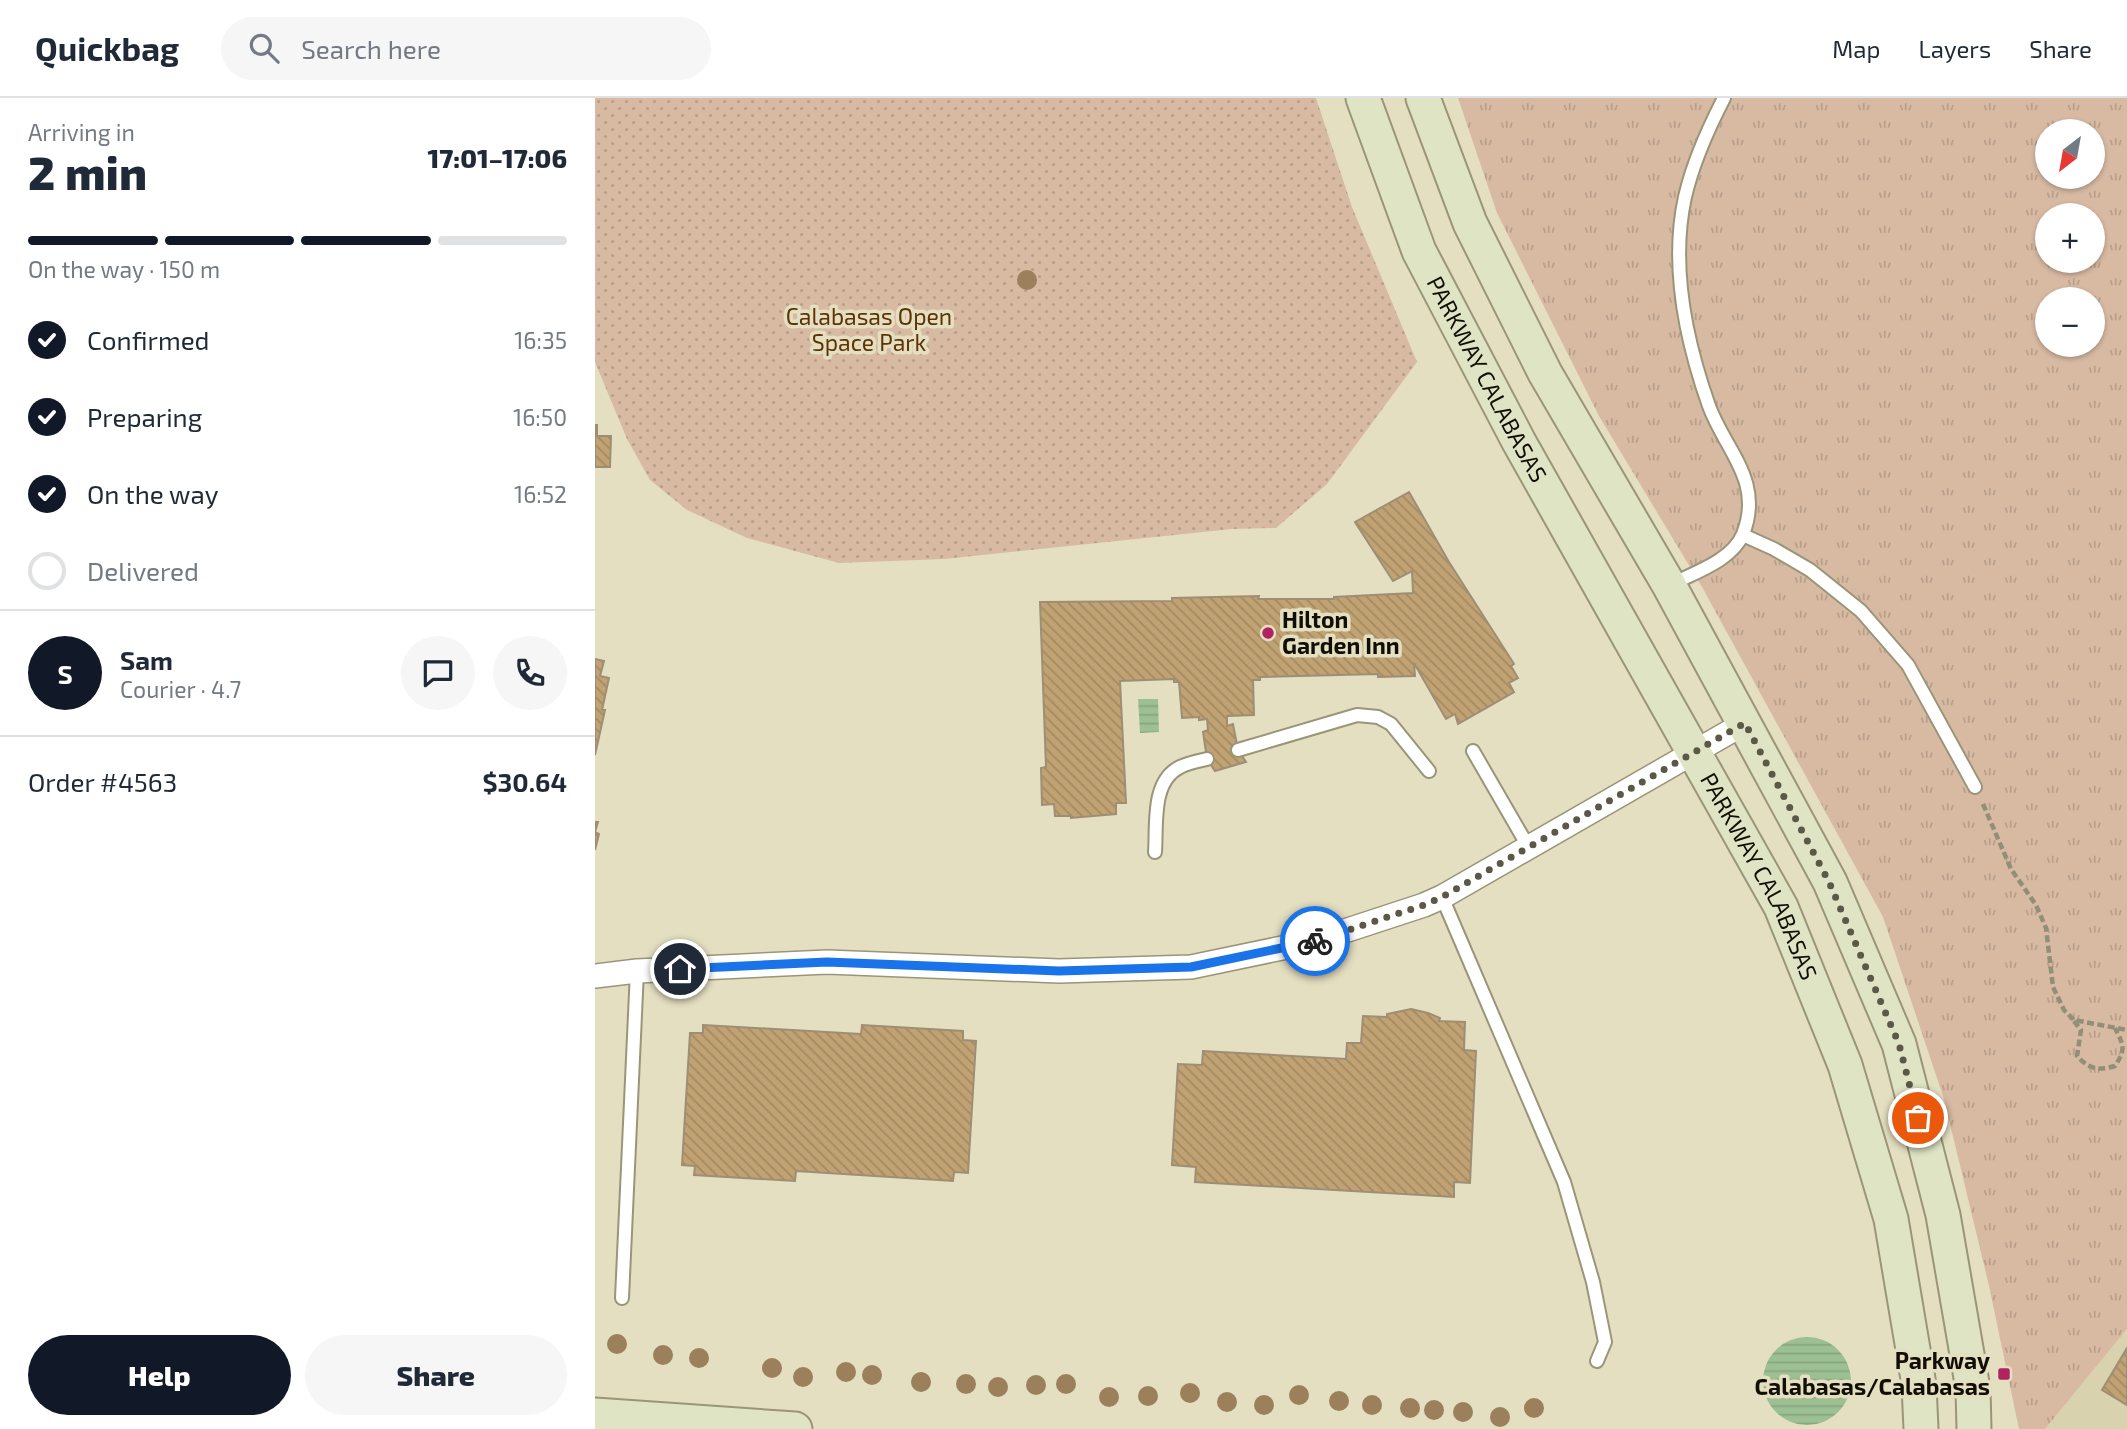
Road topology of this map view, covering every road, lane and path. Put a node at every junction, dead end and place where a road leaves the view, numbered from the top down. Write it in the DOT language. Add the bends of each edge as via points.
graph roads {
  1 [pos="1363,98"];
  2 [pos="1423,98"];
  3 [pos="1724,98"];
  4 [pos="1743,535"];
  5 [pos="1669,585"];
  6 [pos="1745,723"];
  7 [pos="1238,750"];
  8 [pos="1473,751"];
  9 [pos="1694,754"];
  10 [pos="1207,759"];
  11 [pos="1429,771"];
  12 [pos="1975,787"];
  13 [pos="1529,848"];
  14 [pos="1154,852"];
  15 [pos="1442,897"];
  16 [pos="637,971"];
  17 [pos="595,976"];
  18 [pos="2074,1020"];
  19 [pos="2115,1028"];
  20 [pos="2127,1030"];
  21 [pos="622,1298"];
  22 [pos="1597,1362"];
  23 [pos="595,1415"];
  24 [pos="795,1429"];
  25 [pos="1921,1429"];
  26 [pos="1974,1429"];
  1 -- 9 [label="street, PARKWAY CALABASAS" via="1419,251 1519,442"];
  2 -- 5 [label="street" via="1470,223 1545,373"];
  3 -- 4 [label="lane" via="1704,137 1685,198 1679,248 1682,301 1694,359 1710,408 1742,467 1749,501"];
  4 -- 5 [label="lane" via="1717,561"];
  4 -- 12 [label="lane" via="1810,570 1861,611 1907,665"];
  5 -- 6 [label="street"];
  6 -- 9 [label="street"];
  6 -- 26 [label="street" via="1829,882 1899,1044 1943,1215 1973,1389"];
  7 -- 11 [label="lane" via="1357,715 1378,717 1391,724"];
  8 -- 13 [label="lane"];
  9 -- 13 [label="street"];
  9 -- 25 [label="street, PARKWAY CALABASAS" via="1781,907 1845,1065 1891,1219 1919,1385"];
  10 -- 14 [label="lane" via="1179,768 1160,789"];
  12 -- 18 [label="path" via="2011,869 2046,928 2053,987"];
  13 -- 15 [label="street"];
  15 -- 16 [label="street" via="1311,942 1191,967 1059,971 827,962"];
  15 -- 22 [label="lane" via="1565,1182 1594,1282 1605,1342"];
  16 -- 17 [label="street"];
  16 -- 21 [label="lane"];
  18 -- 19 [label="path"];
  18 -- 19 [label="path" via="2081,1030 2077,1056 2100,1070 2115,1066 2122,1055 2123,1044"];
  19 -- 20 [label="path"];
  23 -- 24 [label="street"];
}
